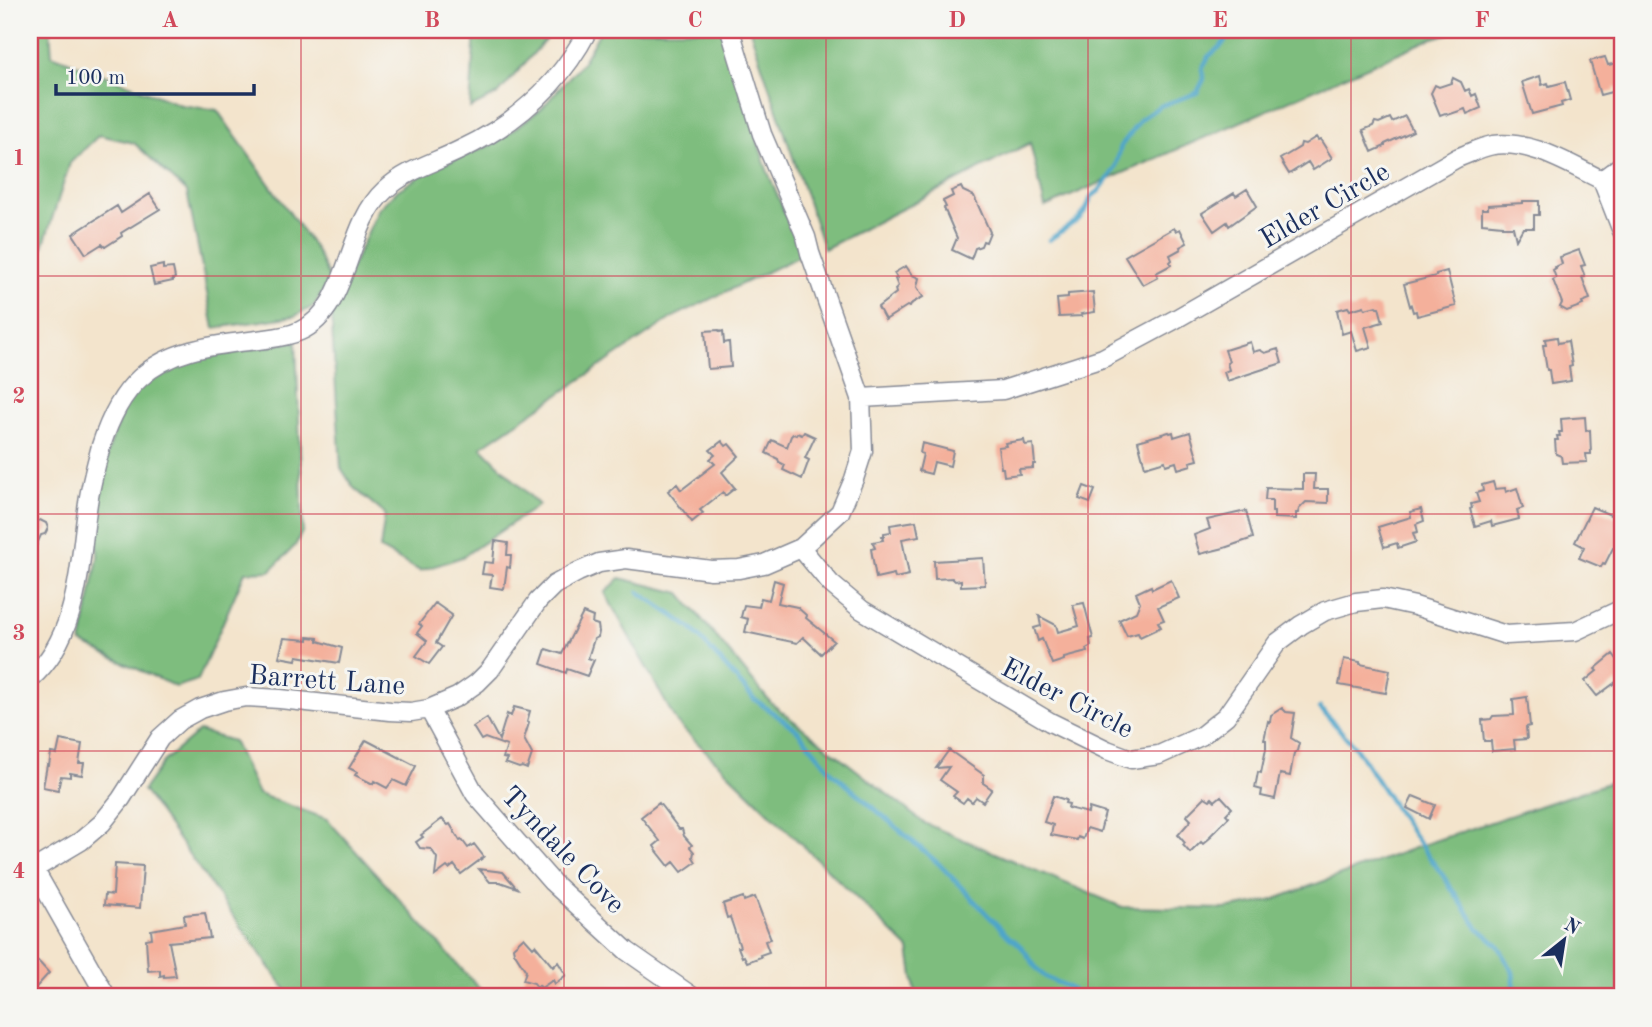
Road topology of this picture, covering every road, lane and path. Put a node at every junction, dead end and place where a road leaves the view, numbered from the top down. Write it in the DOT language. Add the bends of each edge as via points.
graph roads {
  1 [pos="588,30"];
  2 [pos="730,30"];
  3 [pos="1622,165"];
  4 [pos="1602,180"];
  5 [pos="1622,231"];
  6 [pos="861,398"];
  7 [pos="801,548"];
  8 [pos="1622,610"];
  9 [pos="30,679"];
  10 [pos="429,709"];
  11 [pos="32,866"];
  12 [pos="105,994"];
  13 [pos="693,997"];
  1 -- 9 [label="street" via="550,86 510,121 485,138 415,169 384,190 359,229 337,289 315,322 281,337 188,352 153,367 124,394 98,456 65,629 52,654"];
  2 -- 6 [label="street, Barrett Lane" via="762,134 806,237"];
  3 -- 4 [label="street"];
  4 -- 5 [label="street"];
  4 -- 6 [label="street, Elder Circle" via="1532,148 1491,146 1457,158 1103,358 1003,390"];
  6 -- 7 [label="street, Barrett Lane" via="863,450 855,478 839,512"];
  7 -- 8 [label="street, Elder Circle" via="831,584 862,610 1050,722 1131,760 1159,755 1201,736 1226,716 1277,643 1325,611 1383,599 1506,635 1575,631"];
  7 -- 10 [label="street, Barrett Lane" via="738,569 626,559 578,572 554,585 538,601 477,683"];
  10 -- 11 [label="street, Barrett Lane" via="390,711 246,697 200,709 160,738 102,822 81,841"];
  10 -- 13 [label="street, Tyndale Cove" via="475,794 552,882 627,951"];
  11 -- 12 [label="street"];
}
